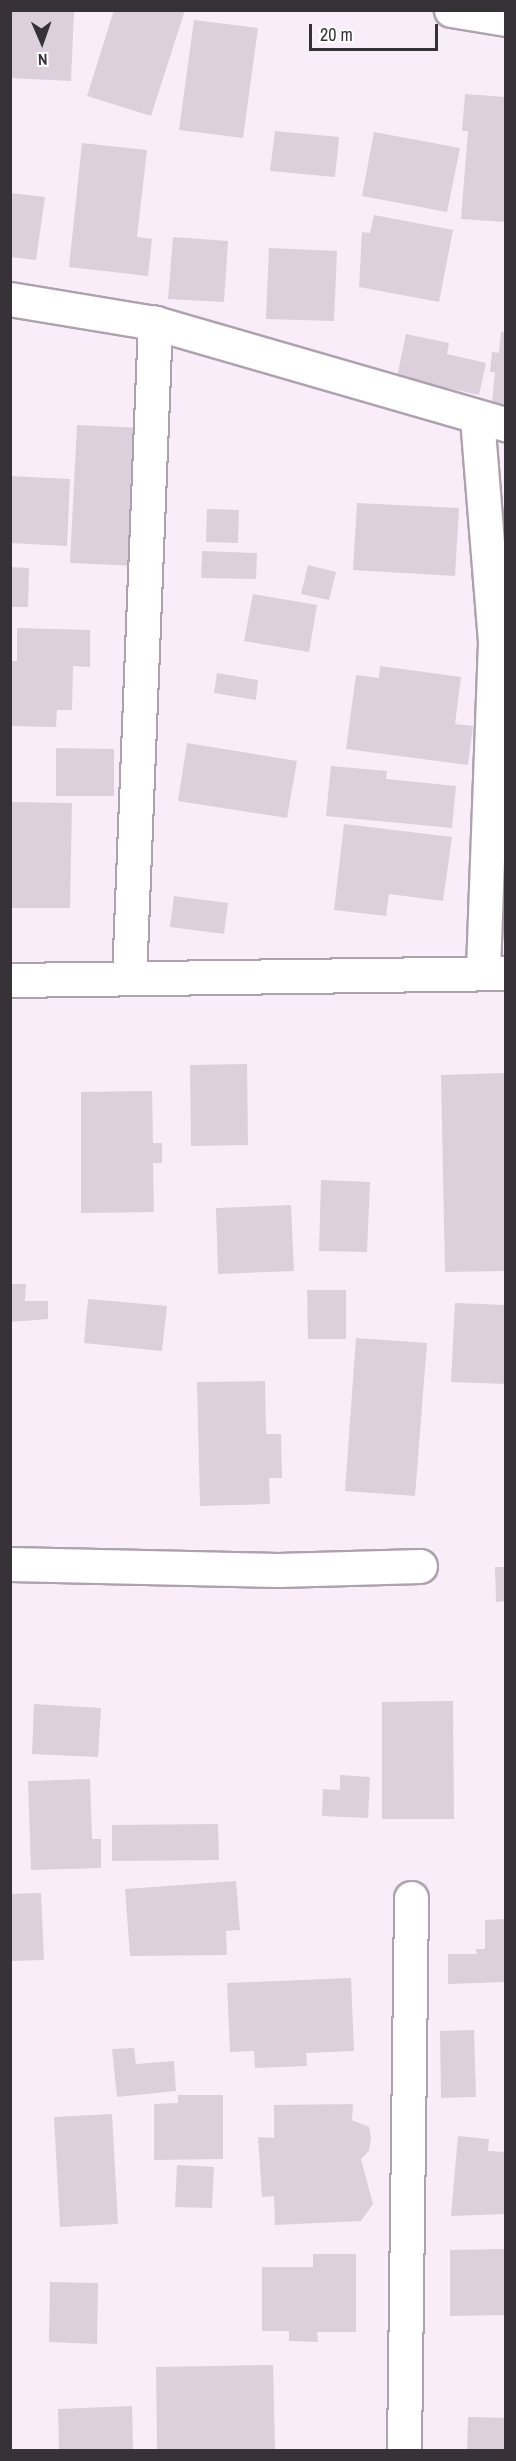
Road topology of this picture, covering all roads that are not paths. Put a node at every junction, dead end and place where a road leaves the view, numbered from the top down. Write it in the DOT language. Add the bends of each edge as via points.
graph roads {
  1 [pos="451,10"];
  2 [pos="506,19"];
  3 [pos="10,299"];
  4 [pos="155,323"];
  5 [pos="491,421"];
  6 [pos="494,972"];
  7 [pos="129,978"];
  8 [pos="10,980"];
  9 [pos="10,1564"];
  10 [pos="420,1566"];
  11 [pos="411,1898"];
  12 [pos="404,2451"];
  1 -- 2 [label="street"];
  3 -- 4 [label="street"];
  4 -- 5 [label="street"];
  4 -- 7 [label="street"];
  5 -- 6 [label="street"];
  6 -- 7 [label="street"];
  7 -- 8 [label="street"];
  9 -- 10 [label="street" via="278,1570"];
  11 -- 12 [label="street"];
}
